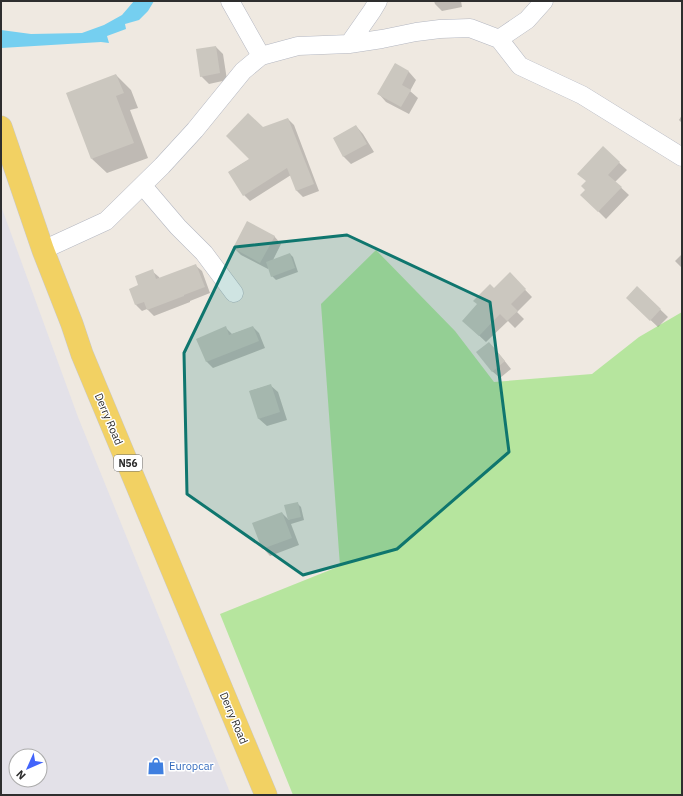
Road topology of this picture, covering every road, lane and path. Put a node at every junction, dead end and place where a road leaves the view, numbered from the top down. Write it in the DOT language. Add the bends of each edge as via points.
graph roads {
  1 [pos="230,1"];
  2 [pos="378,1"];
  3 [pos="544,1"];
  4 [pos="499,38"];
  5 [pos="349,44"];
  6 [pos="261,56"];
  7 [pos="1,127"];
  8 [pos="682,157"];
  9 [pos="143,186"];
  10 [pos="42,250"];
  11 [pos="234,293"];
  12 [pos="266,795"];
  1 -- 6 [label="street"];
  2 -- 5 [label="street"];
  3 -- 4 [label="street" via="527,20"];
  4 -- 5 [label="street" via="470,28 440,28"];
  4 -- 8 [label="street" via="520,66 582,95"];
  5 -- 6 [label="street" via="298,46"];
  6 -- 9 [label="street" via="243,71 195,130"];
  7 -- 10 [label="main road, Derry Road / N56"];
  9 -- 10 [label="street" via="106,222"];
  9 -- 11 [label="street" via="204,253"];
  10 -- 12 [label="main road, Derry Road / N56" via="82,354"];
}
